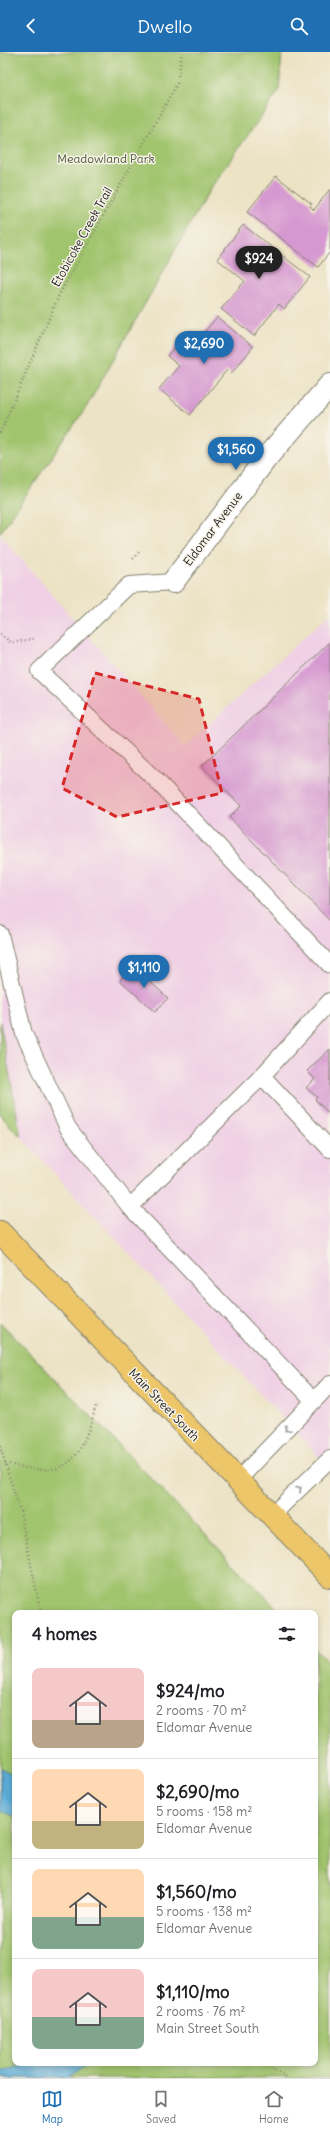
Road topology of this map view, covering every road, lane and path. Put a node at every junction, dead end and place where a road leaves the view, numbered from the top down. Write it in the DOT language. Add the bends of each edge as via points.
graph roads {
  1 [pos="182,52"];
  2 [pos="330,386"];
  3 [pos="0,433"];
  4 [pos="173,582"];
  5 [pos="0,934"];
  6 [pos="330,965"];
  7 [pos="330,1001"];
  8 [pos="262,1076"];
  9 [pos="330,1148"];
  10 [pos="130,1207"];
  11 [pos="2,1235"];
  12 [pos="330,1384"];
  13 [pos="314,1401"];
  14 [pos="96,1406"];
  15 [pos="0,1446"];
  16 [pos="330,1459"];
  17 [pos="4,1463"];
  18 [pos="237,1481"];
  19 [pos="271,1516"];
  20 [pos="330,1576"];
  21 [pos="40,1610"];
  22 [pos="266,2066"];
  23 [pos="287,2078"];
  1 -- 3 [label="path, Etobicoke Creek Trail" via="177,84 59,295"];
  2 -- 4 [label="street, Eldomar Avenue" via="268,457"];
  4 -- 6 [label="lane" via="129,585 39,671 156,780"];
  5 -- 10 [label="lane" via="24,1034 68,1128"];
  7 -- 8 [label="lane"];
  8 -- 9 [label="lane"];
  8 -- 10 [label="lane"];
  10 -- 13 [label="lane"];
  11 -- 18 [label="main road, Main Street South"];
  12 -- 13 [label="lane"];
  13 -- 18 [label="lane, one-way"];
  14 -- 17 [label="path" via="80,1451 65,1465 41,1470"];
  15 -- 17 [label="path"];
  19 -- 16 [label="lane, one-way"];
  17 -- 21 [label="path" via="20,1511"];
  18 -- 19 [label="main road, Main Street South"];
  19 -- 20 [label="main road, Main Street South"];
  22 -- 23 [label="path"];
}
